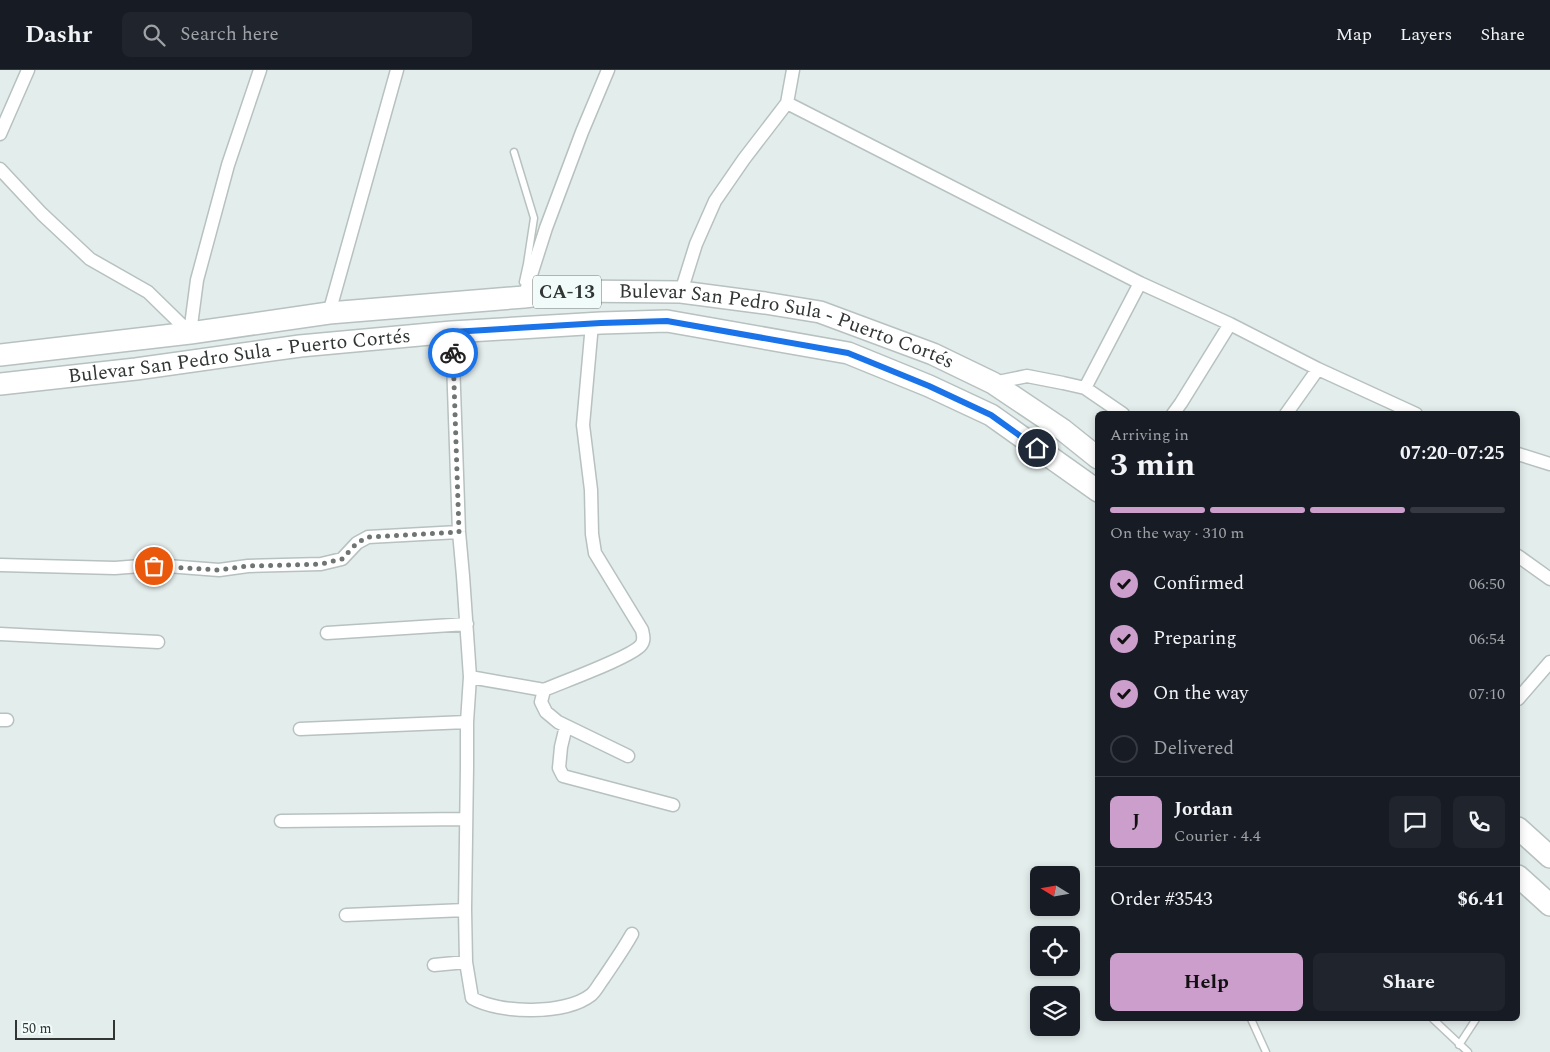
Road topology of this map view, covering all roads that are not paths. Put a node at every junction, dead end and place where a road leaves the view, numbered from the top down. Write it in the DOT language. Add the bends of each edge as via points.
graph roads {
  1 [pos="28,70"];
  2 [pos="260,70"];
  3 [pos="397,70"];
  4 [pos="608,70"];
  5 [pos="793,70"];
  6 [pos="786,103"];
  7 [pos="0,134"];
  8 [pos="514,152"];
  9 [pos="0,169"];
  10 [pos="1140,283"];
  11 [pos="681,292"];
  12 [pos="521,297"];
  13 [pos="329,313"];
  14 [pos="592,324"];
  15 [pos="1230,324"];
  16 [pos="190,332"];
  17 [pos="452,332"];
  18 [pos="0,355"];
  19 [pos="1318,369"];
  20 [pos="993,383"];
  21 [pos="0,384"];
  22 [pos="1085,388"];
  23 [pos="1119,411"];
  24 [pos="1175,411"];
  25 [pos="1288,411"];
  26 [pos="1409,411"];
  27 [pos="1520,455"];
  28 [pos="1095,456"];
  29 [pos="1550,464"];
  30 [pos="1095,490"];
  31 [pos="459,532"];
  32 [pos="1520,557"];
  33 [pos="0,565"];
  34 [pos="1550,579"];
  35 [pos="466,624"];
  36 [pos="327,632"];
  37 [pos="0,634"];
  38 [pos="158,642"];
  39 [pos="1550,662"];
  40 [pos="470,677"];
  41 [pos="544,690"];
  42 [pos="1520,697"];
  43 [pos="467,722"];
  44 [pos="566,726"];
  45 [pos="300,729"];
  46 [pos="628,756"];
  47 [pos="673,805"];
  48 [pos="465,818"];
  49 [pos="280,820"];
  50 [pos="1520,830"];
  51 [pos="1550,857"];
  52 [pos="1520,878"];
  53 [pos="1550,905"];
  54 [pos="465,910"];
  55 [pos="346,915"];
  56 [pos="632,934"];
  57 [pos="466,962"];
  58 [pos="434,965"];
  59 [pos="1252,1021"];
  60 [pos="1435,1021"];
  61 [pos="1475,1021"];
  62 [pos="1459,1044"];
  63 [pos="1266,1052"];
  64 [pos="1468,1052"];
  1 -- 7 [label="street"];
  2 -- 16 [label="street" via="228,165 197,280"];
  3 -- 13 [label="street"];
  4 -- 12 [label="street"];
  5 -- 6 [label="street"];
  6 -- 10 [label="street"];
  6 -- 11 [label="street" via="715,201 696,244"];
  8 -- 12 [label="lane" via="534,218"];
  9 -- 16 [label="street" via="90,259 148,292"];
  10 -- 15 [label="street"];
  10 -- 22 [label="street"];
  11 -- 12 [label="highway, Bulevar San Pedro Sula - Puerto Cortés / CA-13" via="572,291"];
  11 -- 20 [label="highway, Bulevar San Pedro Sula - Puerto Cortés / CA-13" via="820,312 933,354"];
  12 -- 13 [label="highway, Bulevar San Pedro Sula - Puerto Cortés / CA-13"];
  13 -- 16 [label="highway, Bulevar San Pedro Sula - Puerto Cortés / CA-13"];
  14 -- 17 [label="highway, Bulevar San Pedro Sula - Puerto Cortés / CA-13"];
  14 -- 30 [label="highway, Bulevar San Pedro Sula - Puerto Cortés / CA-13" via="667,321 848,353 991,415"];
  14 -- 41 [label="street" via="583,425 595,554 644,638 641,646 622,657"];
  15 -- 19 [label="street"];
  15 -- 24 [label="street"];
  16 -- 18 [label="highway, Bulevar San Pedro Sula - Puerto Cortés / CA-13"];
  17 -- 21 [label="highway, Bulevar San Pedro Sula - Puerto Cortés / CA-13" via="300,346"];
  17 -- 31 [label="street"];
  19 -- 25 [label="street"];
  19 -- 26 [label="street"];
  20 -- 22 [label="street" via="1027,376"];
  20 -- 28 [label="highway, Bulevar San Pedro Sula - Puerto Cortés / CA-13"];
  22 -- 23 [label="street"];
  27 -- 29 [label="street"];
  31 -- 33 [label="street" via="368,537 357,543 342,559 321,564 257,565 218,570 154,566"];
  31 -- 35 [label="street"];
  32 -- 34 [label="street"];
  35 -- 36 [label="street"];
  35 -- 40 [label="street"];
  37 -- 38 [label="street"];
  39 -- 42 [label="street"];
  40 -- 41 [label="street"];
  40 -- 43 [label="street"];
  41 -- 44 [label="street" via="541,702 546,712"];
  43 -- 45 [label="street"];
  43 -- 48 [label="street"];
  44 -- 46 [label="street"];
  44 -- 47 [label="street" via="559,768 563,776"];
  48 -- 49 [label="street"];
  48 -- 54 [label="street"];
  50 -- 51 [label="highway"];
  52 -- 53 [label="highway"];
  54 -- 55 [label="street"];
  54 -- 57 [label="street"];
  56 -- 57 [label="street" via="592,994 564,1006 529,1010 480,1003 472,998"];
  57 -- 58 [label="street"];
  59 -- 63 [label="lane"];
  60 -- 62 [label="lane"];
  61 -- 62 [label="lane"];
  62 -- 64 [label="lane"];
}
